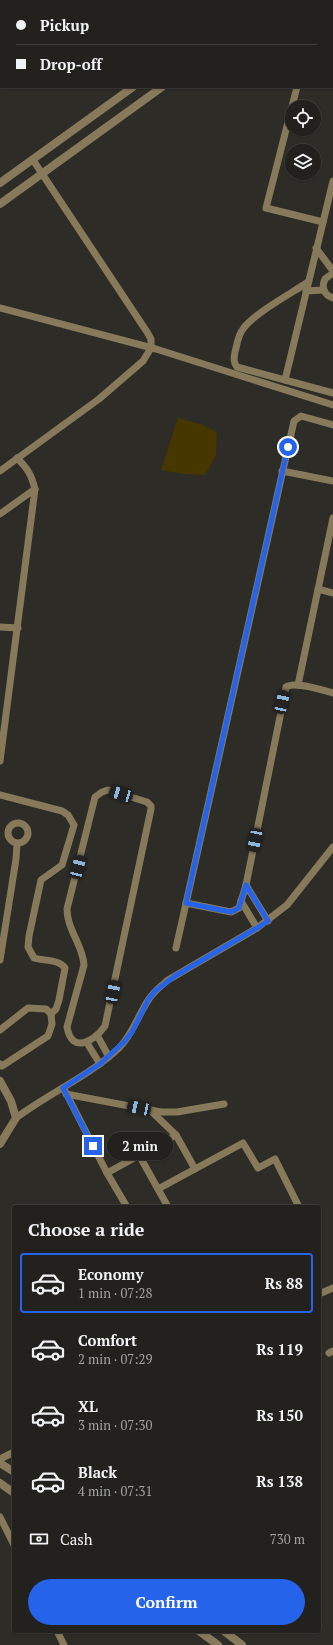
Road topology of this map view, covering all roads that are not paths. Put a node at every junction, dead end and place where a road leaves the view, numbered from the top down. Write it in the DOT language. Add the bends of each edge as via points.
graph roads {
  1 [pos="132,88"];
  2 [pos="161,88"];
  3 [pos="297,88"];
  4 [pos="33,160"];
  5 [pos="43,174"];
  6 [pos="333,181"];
  7 [pos="0,183"];
  8 [pos="0,204"];
  9 [pos="323,222"];
  10 [pos="316,248"];
  11 [pos="333,272"];
  12 [pos="308,282"];
  13 [pos="324,290"];
  14 [pos="306,291"];
  15 [pos="333,298"];
  16 [pos="0,308"];
  17 [pos="151,348"];
  18 [pos="285,380"];
  19 [pos="333,393"];
  20 [pos="333,404"];
  21 [pos="333,425"];
  22 [pos="17,458"];
  23 [pos="0,471"];
  24 [pos="282,471"];
  25 [pos="333,481"];
  26 [pos="35,489"];
  27 [pos="0,514"];
  28 [pos="333,518"];
  29 [pos="318,589"];
  30 [pos="333,593"];
  31 [pos="0,627"];
  32 [pos="18,628"];
  33 [pos="298,685"];
  34 [pos="333,693"];
  35 [pos="0,761"];
  36 [pos="0,795"];
  37 [pos="4,837"];
  38 [pos="17,844"];
  39 [pos="333,847"];
  40 [pos="246,885"];
  41 [pos="241,901"];
  42 [pos="186,903"];
  43 [pos="268,921"];
  44 [pos="257,928"];
  45 [pos="176,948"];
  46 [pos="0,960"];
  47 [pos="51,1014"];
  48 [pos="0,1030"];
  49 [pos="97,1035"];
  50 [pos="87,1043"];
  51 [pos="109,1056"];
  52 [pos="0,1064"];
  53 [pos="100,1064"];
  54 [pos="0,1081"];
  55 [pos="65,1091"];
  56 [pos="224,1104"];
  57 [pos="151,1111"];
  58 [pos="16,1118"];
  59 [pos="176,1135"];
  60 [pos="0,1144"];
  61 [pos="139,1155"];
  62 [pos="195,1169"];
  63 [pos="107,1173"];
  64 [pos="158,1189"];
  65 [pos="126,1205"];
  66 [pos="167,1205"];
  67 [pos="298,1205"];
  68 [pos="333,1288"];
  69 [pos="321,1293"];
  70 [pos="12,1453"];
  71 [pos="0,1459"];
  72 [pos="0,1463"];
  73 [pos="12,1471"];
  74 [pos="0,1483"];
  75 [pos="12,1492"];
  76 [pos="0,1517"];
  77 [pos="12,1541"];
  78 [pos="58,1633"];
  79 [pos="202,1633"];
  80 [pos="227,1633"];
  81 [pos="64,1645"];
  82 [pos="218,1645"];
  83 [pos="242,1645"];
  1 -- 4 [label="street"];
  2 -- 5 [label="street"];
  3 -- 9 [label="street" via="266,208"];
  4 -- 5 [label="street"];
  4 -- 7 [label="street"];
  5 -- 8 [label="street"];
  5 -- 17 [label="street" via="148,332"];
  6 -- 9 [label="street"];
  9 -- 10 [label="street"];
  10 -- 11 [label="street"];
  10 -- 12 [label="street"];
  11 -- 13 [label="street" via="323,283"];
  12 -- 14 [label="street"];
  12 -- 18 [label="street" via="249,322 242,329 237,344 234,360 237,367"];
  13 -- 14 [label="street"];
  13 -- 15 [label="street"];
  14 -- 18 [label="street"];
  16 -- 17 [label="street"];
  17 -- 20 [label="street"];
  17 -- 22 [label="street" via="143,361 99,399"];
  18 -- 19 [label="street"];
  21 -- 24 [label="street" via="301,416 296,418"];
  22 -- 23 [label="street"];
  22 -- 26 [label="street" via="28,469"];
  24 -- 25 [label="street"];
  24 -- 42 [label="street"];
  26 -- 27 [label="street"];
  26 -- 32 [label="street"];
  28 -- 29 [label="street"];
  29 -- 30 [label="street"];
  29 -- 33 [label="street"];
  31 -- 32 [label="street"];
  32 -- 35 [label="street"];
  33 -- 34 [label="street"];
  33 -- 40 [label="street" via="291,684 286,687"];
  36 -- 47 [label="street" via="62,811 74,824 62,865 41,880 29,936 28,947 34,958 57,962 65,968 59,1000"];
  37 -- 38 [label="street"];
  37 -- 38 [label="street" via="12,824 24,825 28,830 27,837"];
  38 -- 46 [label="street"];
  39 -- 43 [label="street" via="287,906"];
  40 -- 41 [label="street"];
  40 -- 43 [label="street"];
  41 -- 42 [label="street" via="239,908 231,912"];
  41 -- 44 [label="street"];
  42 -- 45 [label="street"];
  43 -- 44 [label="street"];
  44 -- 51 [label="street" via="175,976 155,991 132,1032"];
  47 -- 48 [label="street" via="46,1009 28,1008"];
  47 -- 52 [label="street" via="52,1024 48,1036 2,1066"];
  49 -- 50 [label="street"];
  49 -- 50 [label="street" via="106,1026 108,1018 151,809 147,802 108,790 96,797 67,909 69,926 81,950 84,965 67,1027 72,1040"];
  49 -- 51 [label="street"];
  50 -- 53 [label="street"];
  51 -- 53 [label="street"];
  53 -- 55 [label="street"];
  54 -- 58 [label="street" via="12,1101"];
  55 -- 57 [label="street"];
  55 -- 58 [label="street"];
  55 -- 63 [label="street"];
  56 -- 57 [label="street" via="171,1112"];
  57 -- 59 [label="street"];
  58 -- 60 [label="street"];
  59 -- 61 [label="street"];
  59 -- 62 [label="street"];
  61 -- 63 [label="street"];
  61 -- 64 [label="street"];
  62 -- 64 [label="street"];
  62 -- 67 [label="street" via="243,1143 258,1168 275,1159"];
  63 -- 65 [label="street"];
  64 -- 66 [label="street"];
  68 -- 69 [label="street"];
  70 -- 71 [label="street"];
  72 -- 73 [label="street"];
  74 -- 75 [label="street"];
  76 -- 77 [label="street"];
  78 -- 81 [label="street"];
  79 -- 82 [label="street"];
  80 -- 83 [label="street"];
}
